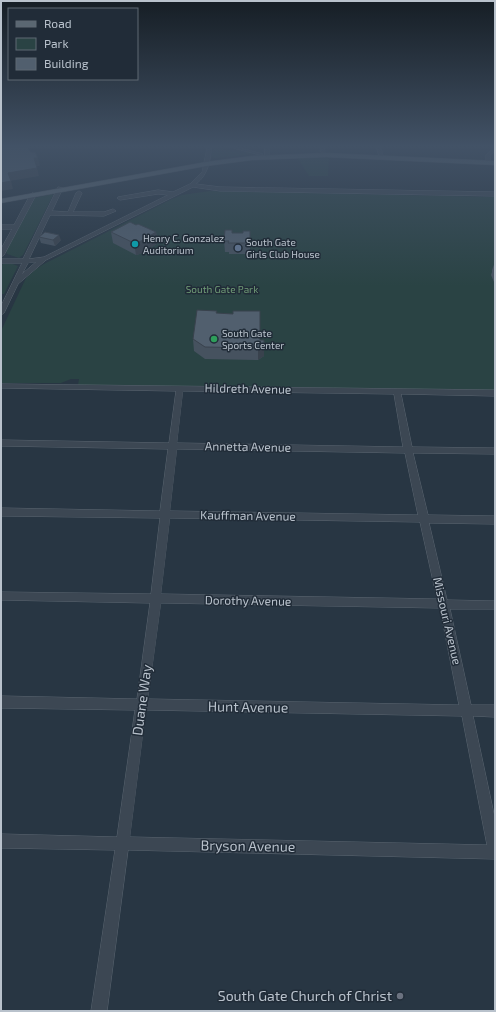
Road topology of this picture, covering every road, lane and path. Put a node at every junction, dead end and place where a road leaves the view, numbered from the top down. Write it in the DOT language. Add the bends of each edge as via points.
graph roads {
  1 [pos="41,192"];
  2 [pos="45,192"];
  3 [pos="58,192"];
  4 [pos="79,192"];
  5 [pos="157,192"];
  6 [pos="160,192"];
  7 [pos="178,192"];
  8 [pos="188,192"];
  9 [pos="400,192"];
  10 [pos="174,194"];
  11 [pos="495,194"];
  12 [pos="33,195"];
  13 [pos="120,198"];
  14 [pos="1,199"];
  15 [pos="113,211"];
  16 [pos="48,213"];
  17 [pos="70,213"];
  18 [pos="1,227"];
  19 [pos="16,227"];
  20 [pos="1,255"];
  21 [pos="46,258"];
  22 [pos="1,260"];
  23 [pos="25,261"];
  24 [pos="10,294"];
  25 [pos="1,297"];
  26 [pos="1,313"];
  27 [pos="1,386"];
  28 [pos="180,388"];
  29 [pos="397,392"];
  30 [pos="495,393"];
  31 [pos="1,443"];
  32 [pos="173,446"];
  33 [pos="409,450"];
  34 [pos="495,451"];
  35 [pos="1,512"];
  36 [pos="165,515"];
  37 [pos="424,519"];
  38 [pos="495,520"];
  39 [pos="1,596"];
  40 [pos="155,599"];
  41 [pos="444,604"];
  42 [pos="495,605"];
  43 [pos="1,702"];
  44 [pos="141,705"];
  45 [pos="466,710"];
  46 [pos="495,711"];
  47 [pos="1,841"];
  48 [pos="122,844"];
  49 [pos="495,851"];
  50 [pos="99,1011"];
  1 -- 14 [label="main road"];
  2 -- 12 [label="main road"];
  3 -- 16 [label="street"];
  4 -- 17 [label="street"];
  5 -- 13 [label="street"];
  6 -- 10 [label="street"];
  7 -- 10 [label="street"];
  8 -- 10 [label="street"];
  9 -- 11 [label="street"];
  10 -- 21 [label="street"];
  12 -- 14 [label="main road"];
  12 -- 19 [label="street"];
  15 -- 17 [label="street" via="104,214"];
  16 -- 17 [label="street"];
  16 -- 23 [label="street"];
  18 -- 19 [label="street"];
  19 -- 20 [label="street"];
  21 -- 23 [label="street"];
  21 -- 24 [label="street" via="26,274"];
  22 -- 23 [label="street"];
  23 -- 24 [label="street"];
  24 -- 25 [label="street"];
  24 -- 26 [label="street"];
  27 -- 28 [label="street, Hildreth Avenue"];
  28 -- 29 [label="street, Hildreth Avenue"];
  28 -- 32 [label="street, Duane Way"];
  29 -- 30 [label="street, Hildreth Avenue"];
  29 -- 33 [label="street, Missouri Avenue"];
  31 -- 32 [label="street, Annetta Avenue"];
  32 -- 33 [label="street, Annetta Avenue"];
  32 -- 36 [label="street, Duane Way"];
  33 -- 34 [label="street, Annetta Avenue"];
  33 -- 37 [label="street, Missouri Avenue"];
  35 -- 36 [label="street, Kauffman Avenue"];
  36 -- 37 [label="street, Kauffman Avenue"];
  36 -- 40 [label="street, Duane Way"];
  37 -- 38 [label="street, Kauffman Avenue"];
  37 -- 41 [label="street, Missouri Avenue"];
  39 -- 40 [label="street, Dorothy Avenue"];
  40 -- 41 [label="street, Dorothy Avenue"];
  40 -- 44 [label="street, Duane Way"];
  41 -- 42 [label="street, Dorothy Avenue"];
  41 -- 45 [label="street, Missouri Avenue"];
  43 -- 44 [label="street, Hunt Avenue"];
  44 -- 45 [label="street, Hunt Avenue"];
  44 -- 48 [label="street, Duane Way"];
  45 -- 46 [label="street, Hunt Avenue"];
  45 -- 49 [label="street, Missouri Avenue"];
  47 -- 48 [label="street, Bryson Avenue"];
  48 -- 49 [label="street, Bryson Avenue"];
  48 -- 50 [label="street, Duane Way"];
}
